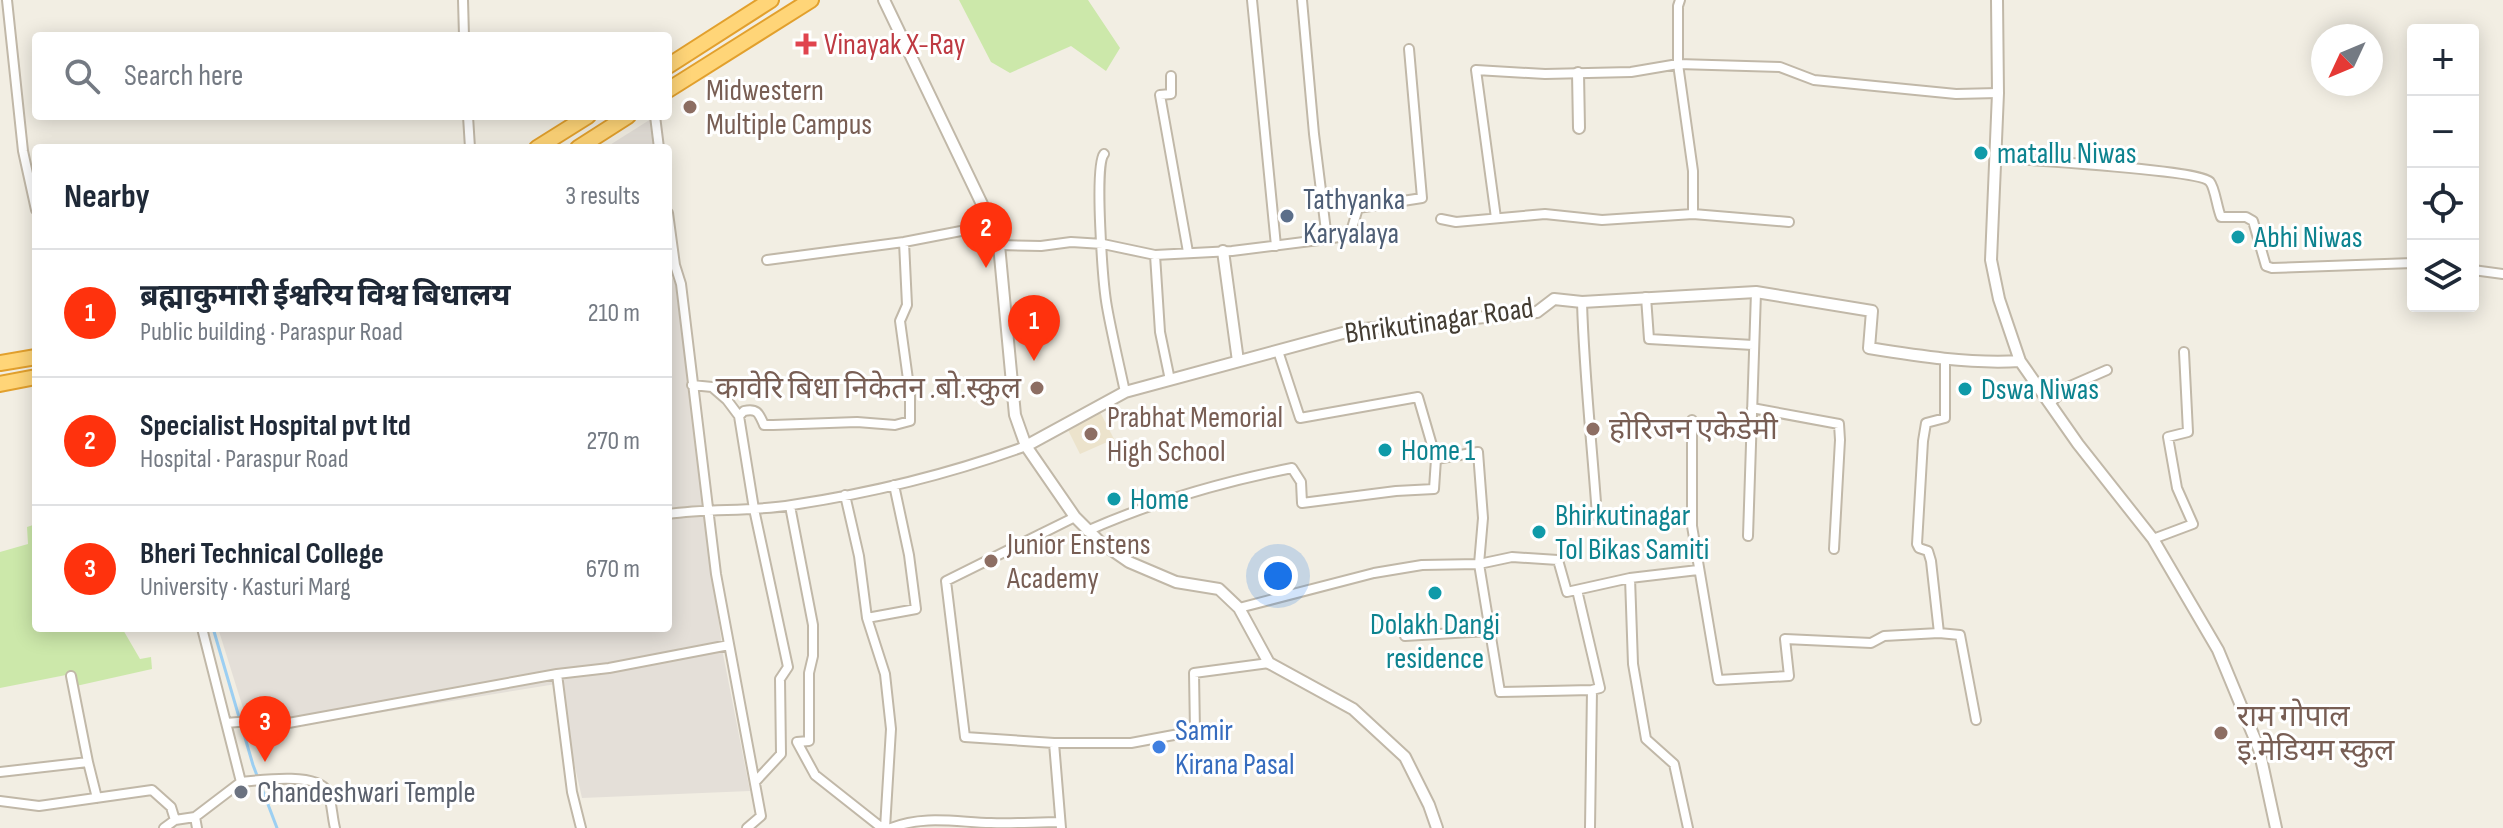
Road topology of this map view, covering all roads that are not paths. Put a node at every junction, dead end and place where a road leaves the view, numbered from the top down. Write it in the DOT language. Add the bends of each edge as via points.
graph roads {
  1 [pos="7,0"];
  2 [pos="463,0"];
  3 [pos="771,0"];
  4 [pos="811,0"];
  5 [pos="884,0"];
  6 [pos="1252,0"];
  7 [pos="1302,0"];
  8 [pos="1680,0"];
  9 [pos="1997,0"];
  10 [pos="464,32"];
  11 [pos="1409,49"];
  12 [pos="672,63"];
  13 [pos="1678,64"];
  14 [pos="1578,73"];
  15 [pos="1171,76"];
  16 [pos="672,87"];
  17 [pos="1998,93"];
  18 [pos="468,120"];
  19 [pos="582,120"];
  20 [pos="622,120"];
  21 [pos="656,120"];
  22 [pos="1579,128"];
  23 [pos="470,144"];
  24 [pos="543,144"];
  25 [pos="584,144"];
  26 [pos="658,144"];
  27 [pos="1104,154"];
  28 [pos="1995,157"];
  29 [pos="32,192"];
  30 [pos="1693,214"];
  31 [pos="1496,218"];
  32 [pos="1441,219"];
  33 [pos="1789,222"];
  34 [pos="992,225"];
  35 [pos="1327,239"];
  36 [pos="904,242"];
  37 [pos="672,243"];
  38 [pos="1103,244"];
  39 [pos="999,245"];
  40 [pos="1276,246"];
  41 [pos="1223,251"];
  42 [pos="1188,252"];
  43 [pos="1155,255"];
  44 [pos="767,260"];
  45 [pos="2407,263"];
  46 [pos="2479,271"];
  47 [pos="2503,274"];
  48 [pos="1756,292"];
  49 [pos="1646,297"];
  50 [pos="1582,302"];
  51 [pos="1753,345"];
  52 [pos="1278,351"];
  53 [pos="2184,352"];
  54 [pos="32,358"];
  55 [pos="1945,359"];
  56 [pos="1238,361"];
  57 [pos="2020,361"];
  58 [pos="0,363"];
  59 [pos="2107,370"];
  60 [pos="32,378"];
  61 [pos="1170,380"];
  62 [pos="0,384"];
  63 [pos="692,385"];
  64 [pos="1125,392"];
  65 [pos="2050,403"];
  66 [pos="1752,408"];
  67 [pos="739,416"];
  68 [pos="1692,420"];
  69 [pos="1026,446"];
  70 [pos="1436,459"];
  71 [pos="894,485"];
  72 [pos="845,495"];
  73 [pos="790,506"];
  74 [pos="754,509"];
  75 [pos="709,512"];
  76 [pos="672,514"];
  77 [pos="1597,516"];
  78 [pos="1075,517"];
  79 [pos="1087,531"];
  80 [pos="1748,536"];
  81 [pos="2153,539"];
  82 [pos="1834,549"];
  83 [pos="1479,564"];
  84 [pos="1698,570"];
  85 [pos="1630,578"];
  86 [pos="1577,590"];
  87 [pos="1239,608"];
  88 [pos="867,618"];
  89 [pos="1488,631"];
  90 [pos="203,632"];
  91 [pos="1939,633"];
  92 [pos="1405,636"];
  93 [pos="729,645"];
  94 [pos="1269,663"];
  95 [pos="557,674"];
  96 [pos="71,676"];
  97 [pos="1592,690"];
  98 [pos="1976,720"];
  99 [pos="226,723"];
  100 [pos="1054,743"];
  101 [pos="88,762"];
  102 [pos="0,772"];
  103 [pos="241,782"];
  104 [pos="755,782"];
  105 [pos="97,798"];
  106 [pos="0,801"];
  107 [pos="195,817"];
  108 [pos="175,820"];
  109 [pos="1061,825"];
  110 [pos="904,826"];
  111 [pos="164,828"];
  112 [pos="197,828"];
  113 [pos="335,828"];
  114 [pos="581,828"];
  115 [pos="747,828"];
  116 [pos="886,828"];
  117 [pos="1437,828"];
  118 [pos="1590,828"];
  119 [pos="1688,828"];
  120 [pos="2276,828"];
  1 -- 29 [label="street"];
  2 -- 10 [label="street"];
  3 -- 12 [label="highway"];
  4 -- 16 [label="highway"];
  5 -- 34 [label="street"];
  6 -- 40 [label="street"];
  7 -- 35 [label="street"];
  8 -- 13 [label="street"];
  9 -- 17 [label="street"];
  11 -- 35 [label="street" via="1422,198 1358,208 1350,235"];
  13 -- 14 [label="street"];
  13 -- 17 [label="street" via="1780,67 1814,80"];
  13 -- 30 [label="street" via="1693,171"];
  14 -- 22 [label="street"];
  14 -- 31 [label="street" via="1476,70"];
  15 -- 42 [label="street" via="1171,94 1160,95"];
  17 -- 28 [label="street"];
  18 -- 23 [label="street"];
  19 -- 24 [label="highway"];
  20 -- 25 [label="highway"];
  21 -- 26 [label="street"];
  27 -- 38 [label="street" via="1099,181"];
  28 -- 45 [label="street" via="2207,179 2221,217 2253,221 2266,266 2272,268"];
  28 -- 57 [label="street" via="1991,260"];
  30 -- 31 [label="street" via="1602,220 1545,214"];
  30 -- 33 [label="street"];
  31 -- 32 [label="street"];
  34 -- 36 [label="street"];
  34 -- 39 [label="street"];
  35 -- 40 [label="street"];
  36 -- 44 [label="street"];
  36 -- 67 [label="street" via="907,305 900,321 910,421 764,425 756,411"];
  37 -- 63 [label="street"];
  38 -- 39 [label="street"];
  38 -- 43 [label="street"];
  38 -- 64 [label="street" via="1107,305"];
  39 -- 69 [label="street" via="1015,415"];
  40 -- 41 [label="street"];
  41 -- 42 [label="street"];
  41 -- 56 [label="street"];
  42 -- 43 [label="street"];
  43 -- 61 [label="street" via="1160,332"];
  46 -- 47 [label="street"];
  48 -- 49 [label="street, Bhrikutinagar Road"];
  48 -- 51 [label="street"];
  48 -- 55 [label="street, Bhrikutinagar Road" via="1872,311 1869,348"];
  49 -- 50 [label="street, Bhrikutinagar Road"];
  49 -- 51 [label="street" via="1649,339"];
  50 -- 52 [label="street, Bhrikutinagar Road" via="1554,299 1537,312 1354,330"];
  50 -- 77 [label="street"];
  51 -- 66 [label="street"];
  52 -- 56 [label="street, Bhrikutinagar Road"];
  52 -- 70 [label="street" via="1300,418 1418,397"];
  53 -- 81 [label="street" via="2188,432 2168,437 2177,488 2193,524"];
  54 -- 58 [label="highway"];
  55 -- 57 [label="street, Bhrikutinagar Road"];
  55 -- 91 [label="street" via="1945,418 1926,423 1923,441 1917,544 1928,551 1931,561"];
  56 -- 61 [label="street, Bhrikutinagar Road"];
  57 -- 65 [label="street"];
  59 -- 65 [label="street" via="2068,387"];
  60 -- 62 [label="highway"];
  61 -- 64 [label="street, Bhrikutinagar Road"];
  63 -- 67 [label="street" via="712,387"];
  63 -- 75 [label="street"];
  64 -- 69 [label="street, Bhrikutinagar Road"];
  65 -- 81 [label="street"];
  66 -- 80 [label="street"];
  66 -- 82 [label="street" via="1839,424"];
  67 -- 74 [label="street"];
  68 -- 84 [label="street" via="1692,526"];
  69 -- 71 [label="street"];
  69 -- 78 [label="street"];
  70 -- 79 [label="street" via="1434,489 1302,503 1301,482 1292,468 1143,508"];
  70 -- 83 [label="street" via="1478,452 1483,518"];
  71 -- 72 [label="street"];
  71 -- 88 [label="street" via="916,609"];
  72 -- 73 [label="street"];
  72 -- 88 [label="street"];
  73 -- 74 [label="street"];
  73 -- 116 [label="street" via="813,625 809,741 797,742 815,775"];
  74 -- 75 [label="street"];
  74 -- 104 [label="street" via="788,667 780,679 781,754"];
  75 -- 76 [label="street"];
  75 -- 93 [label="street"];
  78 -- 79 [label="street"];
  78 -- 100 [label="street" via="946,581 965,737"];
  79 -- 87 [label="street" via="1129,562 1176,582 1219,589"];
  81 -- 120 [label="street" via="2218,650 2259,749"];
  83 -- 86 [label="street" via="1512,557 1558,560 1567,592"];
  83 -- 87 [label="street" via="1374,573"];
  83 -- 89 [label="street"];
  84 -- 85 [label="street"];
  84 -- 91 [label="street" via="1718,680 1789,676 1785,639 1871,643 1884,636"];
  85 -- 86 [label="street"];
  85 -- 119 [label="street" via="1633,664 1646,739 1674,764"];
  86 -- 97 [label="street" via="1600,688"];
  87 -- 94 [label="street"];
  88 -- 116 [label="street" via="885,674 891,729"];
  89 -- 92 [label="street"];
  89 -- 97 [label="street" via="1500,692"];
  90 -- 99 [label="street"];
  91 -- 98 [label="street" via="1960,635"];
  93 -- 95 [label="street"];
  93 -- 104 [label="street"];
  94 -- 100 [label="street" via="1194,673 1195,731 1131,743"];
  94 -- 117 [label="street" via="1353,709 1405,757"];
  95 -- 99 [label="street" via="272,726 262,720"];
  95 -- 114 [label="street"];
  96 -- 101 [label="street"];
  97 -- 118 [label="street"];
  99 -- 103 [label="street"];
  100 -- 109 [label="street"];
  101 -- 102 [label="street"];
  101 -- 105 [label="street"];
  103 -- 107 [label="street"];
  103 -- 113 [label="street" via="301,779 322,785 328,791"];
  104 -- 115 [label="street" via="761,816"];
  105 -- 106 [label="street" via="39,806"];
  105 -- 108 [label="street" via="152,790 171,807"];
  107 -- 108 [label="street"];
  107 -- 112 [label="street"];
  108 -- 111 [label="street"];
  109 -- 110 [label="street" via="931,819"];
  110 -- 116 [label="street"];
}
